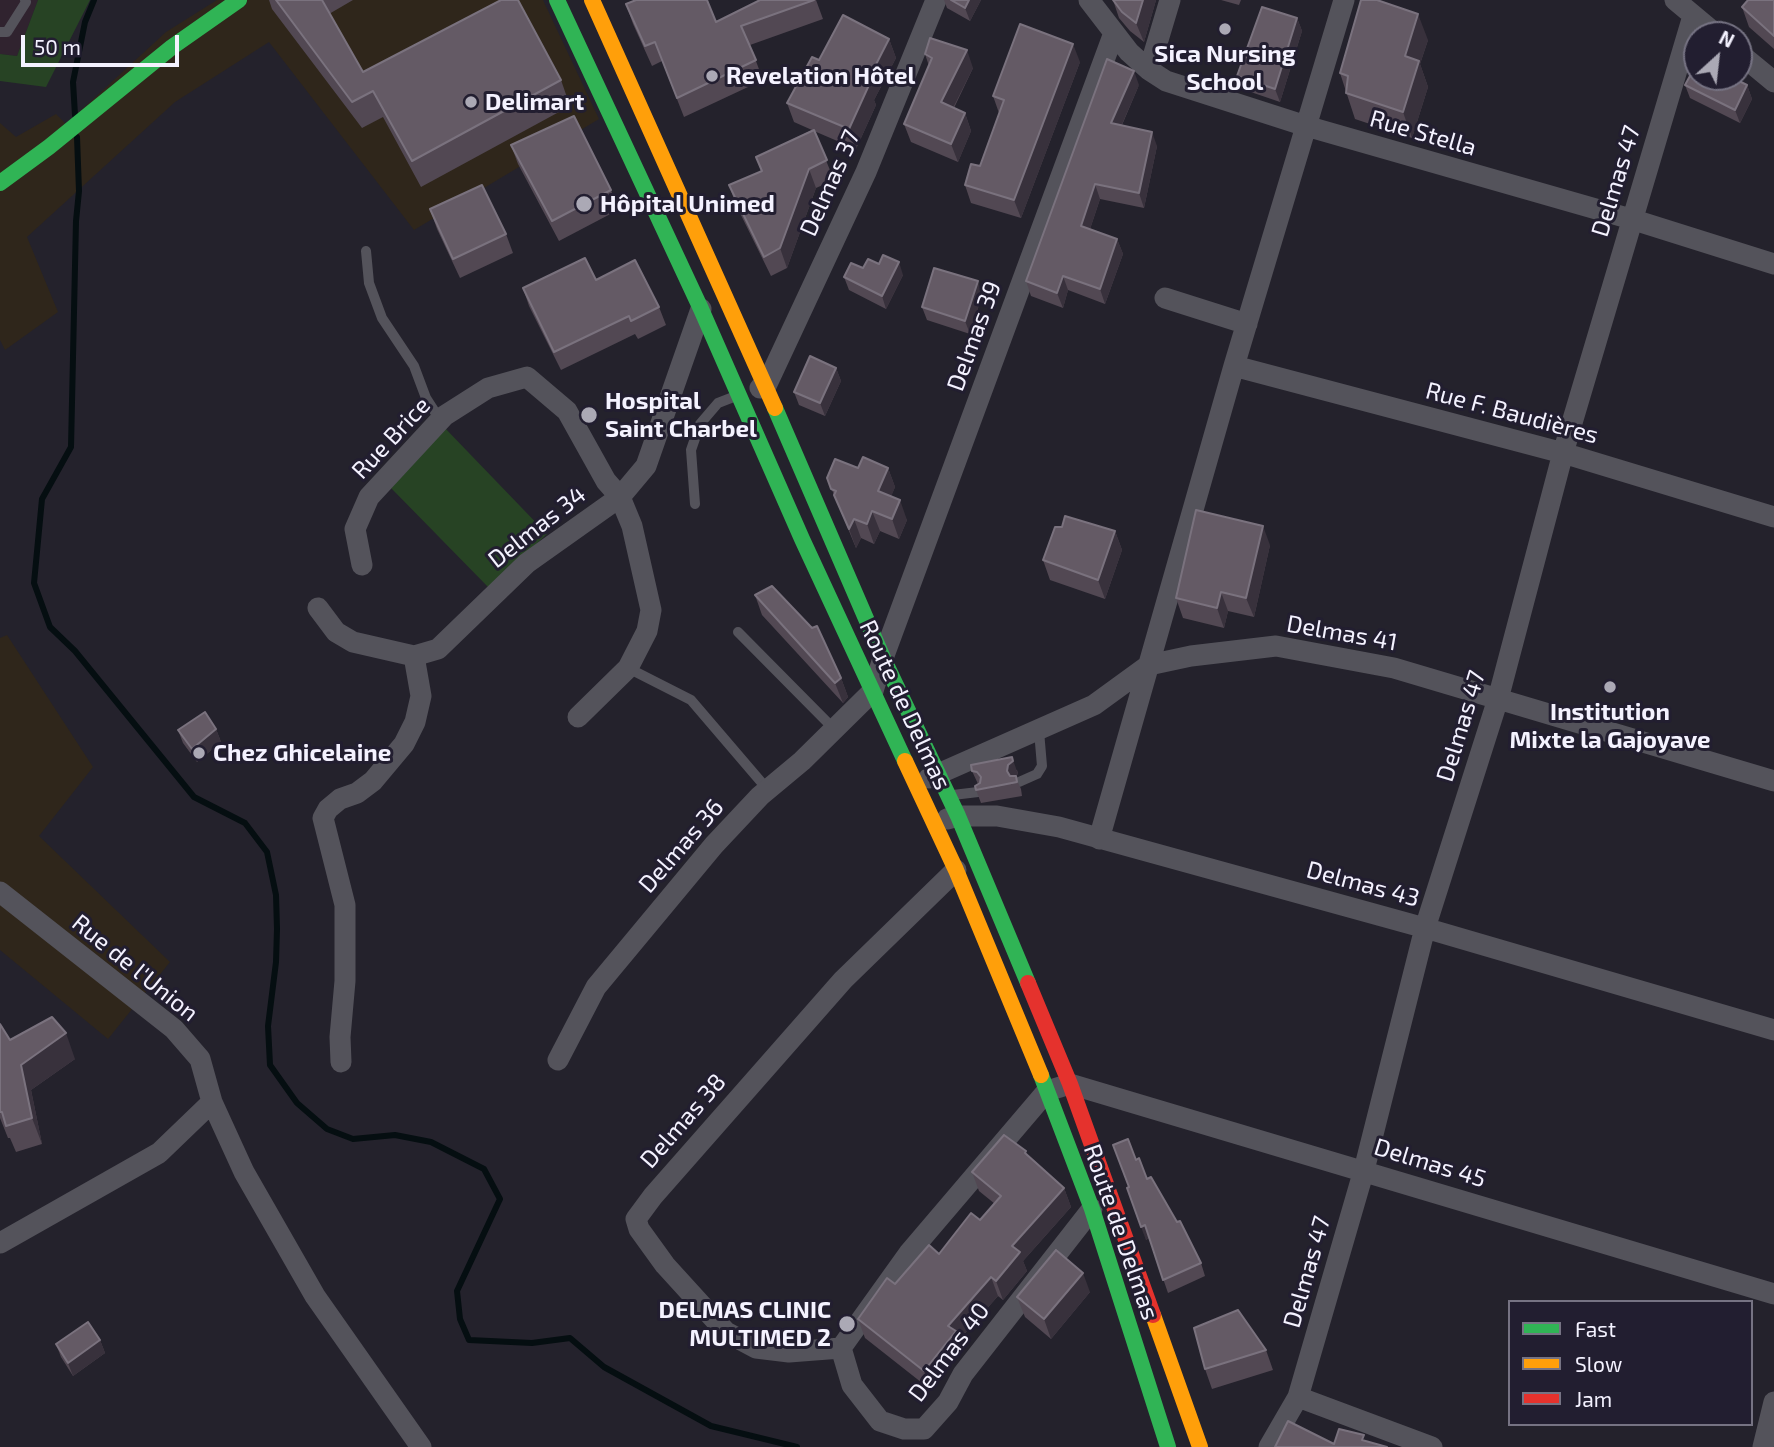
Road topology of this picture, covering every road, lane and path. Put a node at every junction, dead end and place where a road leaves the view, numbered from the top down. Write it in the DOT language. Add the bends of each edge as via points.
graph roads {
  1 [pos="25,0"];
  2 [pos="239,0"];
  3 [pos="557,0"];
  4 [pos="592,0"];
  5 [pos="936,0"];
  6 [pos="1089,0"];
  7 [pos="1170,0"];
  8 [pos="1344,0"];
  9 [pos="1675,0"];
  10 [pos="1693,16"];
  11 [pos="1699,21"];
  12 [pos="0,32"];
  13 [pos="1114,33"];
  14 [pos="1753,65"];
  15 [pos="1149,70"];
  16 [pos="1774,82"];
  17 [pos="1306,126"];
  18 [pos="1,182"];
  19 [pos="1631,219"];
  20 [pos="366,251"];
  21 [pos="1774,264"];
  22 [pos="1165,298"];
  23 [pos="701,309"];
  24 [pos="1247,324"];
  25 [pos="1234,366"];
  26 [pos="766,386"];
  27 [pos="739,396"];
  28 [pos="444,416"];
  29 [pos="1563,453"];
  30 [pos="620,497"];
  31 [pos="695,503"];
  32 [pos="1774,517"];
  33 [pos="362,565"];
  34 [pos="318,608"];
  35 [pos="738,632"];
  36 [pos="415,656"];
  37 [pos="883,657"];
  38 [pos="1149,665"];
  39 [pos="628,668"];
  40 [pos="873,691"];
  41 [pos="1498,699"];
  42 [pos="578,717"];
  43 [pos="834,729"];
  44 [pos="1039,731"];
  45 [pos="937,774"];
  46 [pos="1019,782"];
  47 [pos="1774,782"];
  48 [pos="917,784"];
  49 [pos="768,790"];
  50 [pos="978,792"];
  51 [pos="947,795"];
  52 [pos="957,816"];
  53 [pos="935,823"];
  54 [pos="1099,839"];
  55 [pos="956,870"];
  56 [pos="0,892"];
  57 [pos="1425,928"];
  58 [pos="1774,1030"];
  59 [pos="558,1060"];
  60 [pos="341,1062"];
  61 [pos="1070,1084"];
  62 [pos="1046,1091"];
  63 [pos="212,1102"];
  64 [pos="1364,1170"];
  65 [pos="1091,1209"];
  66 [pos="0,1243"];
  67 [pos="1774,1294"];
  68 [pos="841,1348"];
  69 [pos="1298,1396"];
  70 [pos="1774,1402"];
  71 [pos="421,1447"];
  72 [pos="1168,1447"];
  73 [pos="1200,1447"];
  74 [pos="1269,1447"];
  75 [pos="1432,1447"];
  76 [pos="1763,1447"];
  1 -- 12 [label="lane" via="8,32"];
  2 -- 18 [label="main road"];
  3 -- 23 [label="main road, Route de Delmas"];
  4 -- 26 [label="main road, Route de Delmas"];
  5 -- 26 [label="street, Delmas 37" via="866,172"];
  6 -- 13 [label="street, Rue Stella"];
  7 -- 15 [label="street"];
  8 -- 17 [label="street"];
  9 -- 10 [label="street"];
  10 -- 11 [label="street"];
  10 -- 19 [label="street, Delmas 47"];
  13 -- 15 [label="street, Rue Stella"];
  13 -- 37 [label="street, Delmas 39"];
  14 -- 16 [label="street"];
  15 -- 17 [label="street, Rue Stella" via="1166,81"];
  17 -- 19 [label="street, Rue Stella"];
  17 -- 24 [label="street"];
  19 -- 21 [label="street, Rue Stella"];
  19 -- 29 [label="street, Delmas 47"];
  20 -- 28 [label="lane" via="369,283 382,318 414,366 426,398 435,412"];
  22 -- 24 [label="street"];
  23 -- 27 [label="main road, Route de Delmas"];
  23 -- 30 [label="street, Delmas 34" via="646,466"];
  24 -- 25 [label="street"];
  25 -- 29 [label="street, Rue F. Baudières"];
  25 -- 38 [label="street"];
  26 -- 27 [label="street"];
  26 -- 37 [label="main road, Route de Delmas"];
  27 -- 31 [label="lane" via="718,403 700,424 691,450"];
  27 -- 40 [label="main road, Route de Delmas"];
  28 -- 30 [label="street, Rue Brice" via="488,388 527,377 567,411 606,481"];
  28 -- 33 [label="street, Rue Brice" via="369,497 355,528"];
  29 -- 32 [label="street, Rue F. Baudières"];
  29 -- 41 [label="street, Delmas 47"];
  30 -- 36 [label="street, Delmas 34" via="527,563 438,649"];
  30 -- 39 [label="street, Rue Brice" via="632,526 651,610 647,631"];
  34 -- 36 [label="street" via="337,632 353,642"];
  35 -- 43 [label="lane"];
  36 -- 60 [label="street" via="421,696 404,744 373,781 340,799 323,818 345,905"];
  37 -- 40 [label="street, Delmas 39"];
  37 -- 45 [label="main road, Route de Delmas"];
  38 -- 41 [label="street, Delmas 41" via="1276,646 1394,668"];
  38 -- 44 [label="street, Delmas 41" via="1094,705"];
  38 -- 54 [label="street"];
  39 -- 42 [label="street, Rue Brice"];
  39 -- 49 [label="lane" via="691,700"];
  40 -- 43 [label="street, Delmas 36"];
  40 -- 48 [label="main road, Route de Delmas"];
  41 -- 47 [label="street, Delmas 41"];
  41 -- 57 [label="street, Delmas 47"];
  43 -- 49 [label="street, Delmas 36"];
  44 -- 45 [label="street, Delmas 41"];
  44 -- 46 [label="lane" via="1042,766 1037,774"];
  45 -- 48 [label="street, Delmas 41"];
  45 -- 51 [label="main road, Route de Delmas"];
  48 -- 53 [label="main road, Route de Delmas"];
  49 -- 59 [label="street, Delmas 36" via="714,845 596,987"];
  50 -- 51 [label="lane"];
  51 -- 52 [label="main road, Route de Delmas"];
  52 -- 53 [label="street, Delmas 43"];
  52 -- 54 [label="street, Delmas 43" via="1020,819"];
  52 -- 61 [label="main road, Route de Delmas"];
  53 -- 55 [label="main road, Route de Delmas"];
  54 -- 57 [label="street, Delmas 43"];
  55 -- 62 [label="main road, Route de Delmas"];
  55 -- 68 [label="street, Delmas 38" via="843,980 636,1219 665,1265 726,1332 756,1348 789,1352"];
  56 -- 63 [label="street, Rue de l'Union" via="174,1028 200,1059"];
  57 -- 58 [label="street, Delmas 43"];
  57 -- 64 [label="street, Delmas 47"];
  61 -- 62 [label="street"];
  61 -- 64 [label="street, Delmas 45"];
  61 -- 73 [label="main road, Route de Delmas"];
  62 -- 65 [label="main road, Route de Delmas"];
  62 -- 68 [label="street" via="909,1253"];
  63 -- 66 [label="street" via="159,1153"];
  63 -- 71 [label="street, Rue de l'Union" via="244,1172 315,1296"];
  64 -- 67 [label="street, Delmas 45"];
  64 -- 69 [label="street, Delmas 47"];
  65 -- 68 [label="street, Delmas 40" via="924,1429 904,1429 880,1421 852,1385"];
  65 -- 72 [label="main road, Route de Delmas"];
  69 -- 74 [label="street, Delmas 47"];
  69 -- 75 [label="street"];
  70 -- 76 [label="street"];
}
